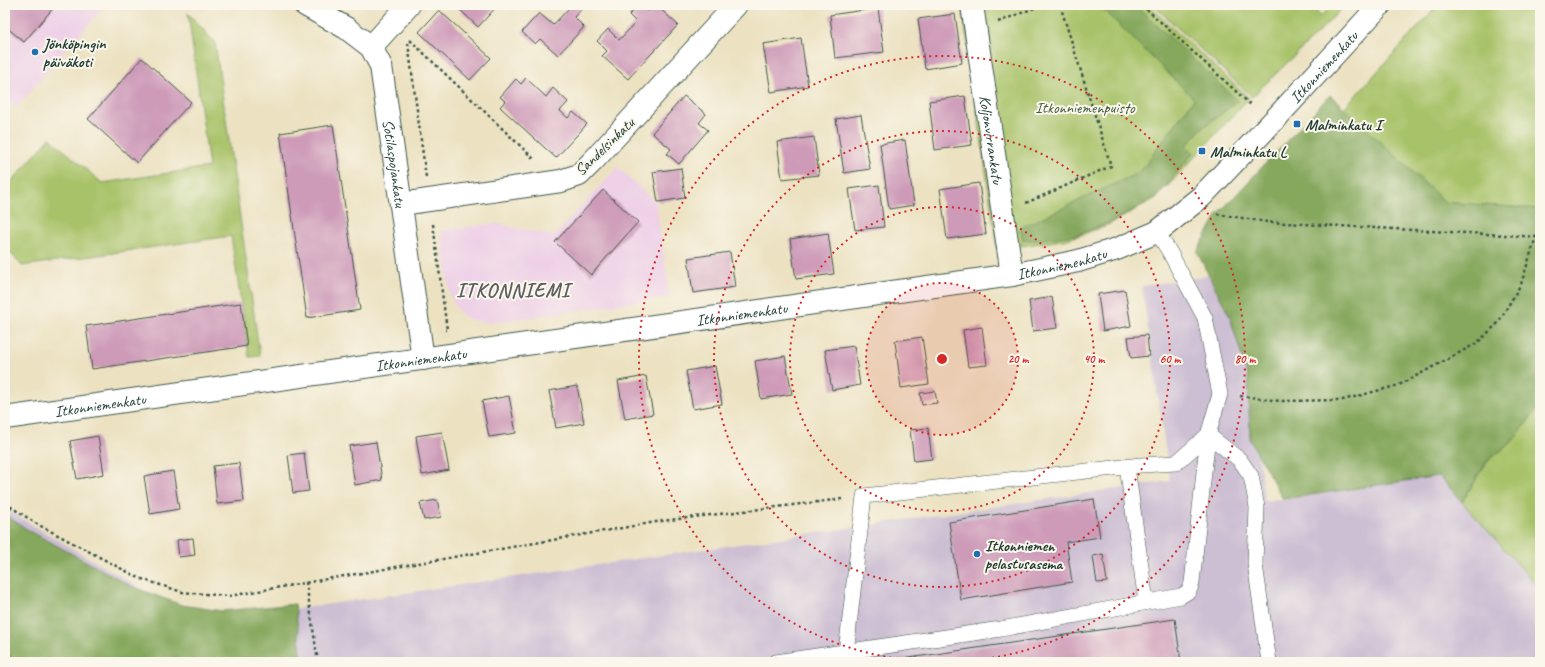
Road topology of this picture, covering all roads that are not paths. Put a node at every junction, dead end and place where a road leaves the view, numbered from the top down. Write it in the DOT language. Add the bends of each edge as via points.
graph roads {
  1 [pos="305,5"];
  2 [pos="409,5"];
  3 [pos="736,5"];
  4 [pos="972,5"];
  5 [pos="1380,5"];
  6 [pos="371,47"];
  7 [pos="402,204"];
  8 [pos="1157,232"];
  9 [pos="1012,275"];
  10 [pos="424,359"];
  11 [pos="5,418"];
  12 [pos="1208,435"];
  13 [pos="1127,467"];
  14 [pos="1146,602"];
  15 [pos="846,652"];
  16 [pos="5,660"];
  17 [pos="8,662"];
  18 [pos="776,662"];
  19 [pos="1269,662"];
  1 -- 6 [label="street, Sotilaspojankatu" via="346,28"];
  2 -- 6 [label="street"];
  3 -- 7 [label="street, Sandelsinkatu" via="579,175 546,184"];
  4 -- 9 [label="street, Koljonvirrankatu"];
  5 -- 8 [label="street, Itkonniemenkatu" via="1201,197"];
  6 -- 7 [label="street, Sotilaspojankatu" via="381,66"];
  7 -- 10 [label="street, Sotilaspojankatu"];
  8 -- 9 [label="street, Itkonniemenkatu" via="1078,262"];
  8 -- 12 [label="lane" via="1170,251 1205,318 1220,394"];
  9 -- 10 [label="street, Itkonniemenkatu"];
  10 -- 11 [label="street, Itkonniemenkatu"];
  12 -- 13 [label="lane" via="1176,462"];
  12 -- 14 [label="lane" via="1195,564 1189,591 1181,596"];
  12 -- 19 [label="lane" via="1240,460 1251,476 1256,507 1255,564"];
  13 -- 14 [label="lane"];
  13 -- 15 [label="lane" via="864,496"];
  14 -- 15 [label="lane" via="1001,629"];
  15 -- 18 [label="lane"];
  16 -- 17 [label="lane"];
}
